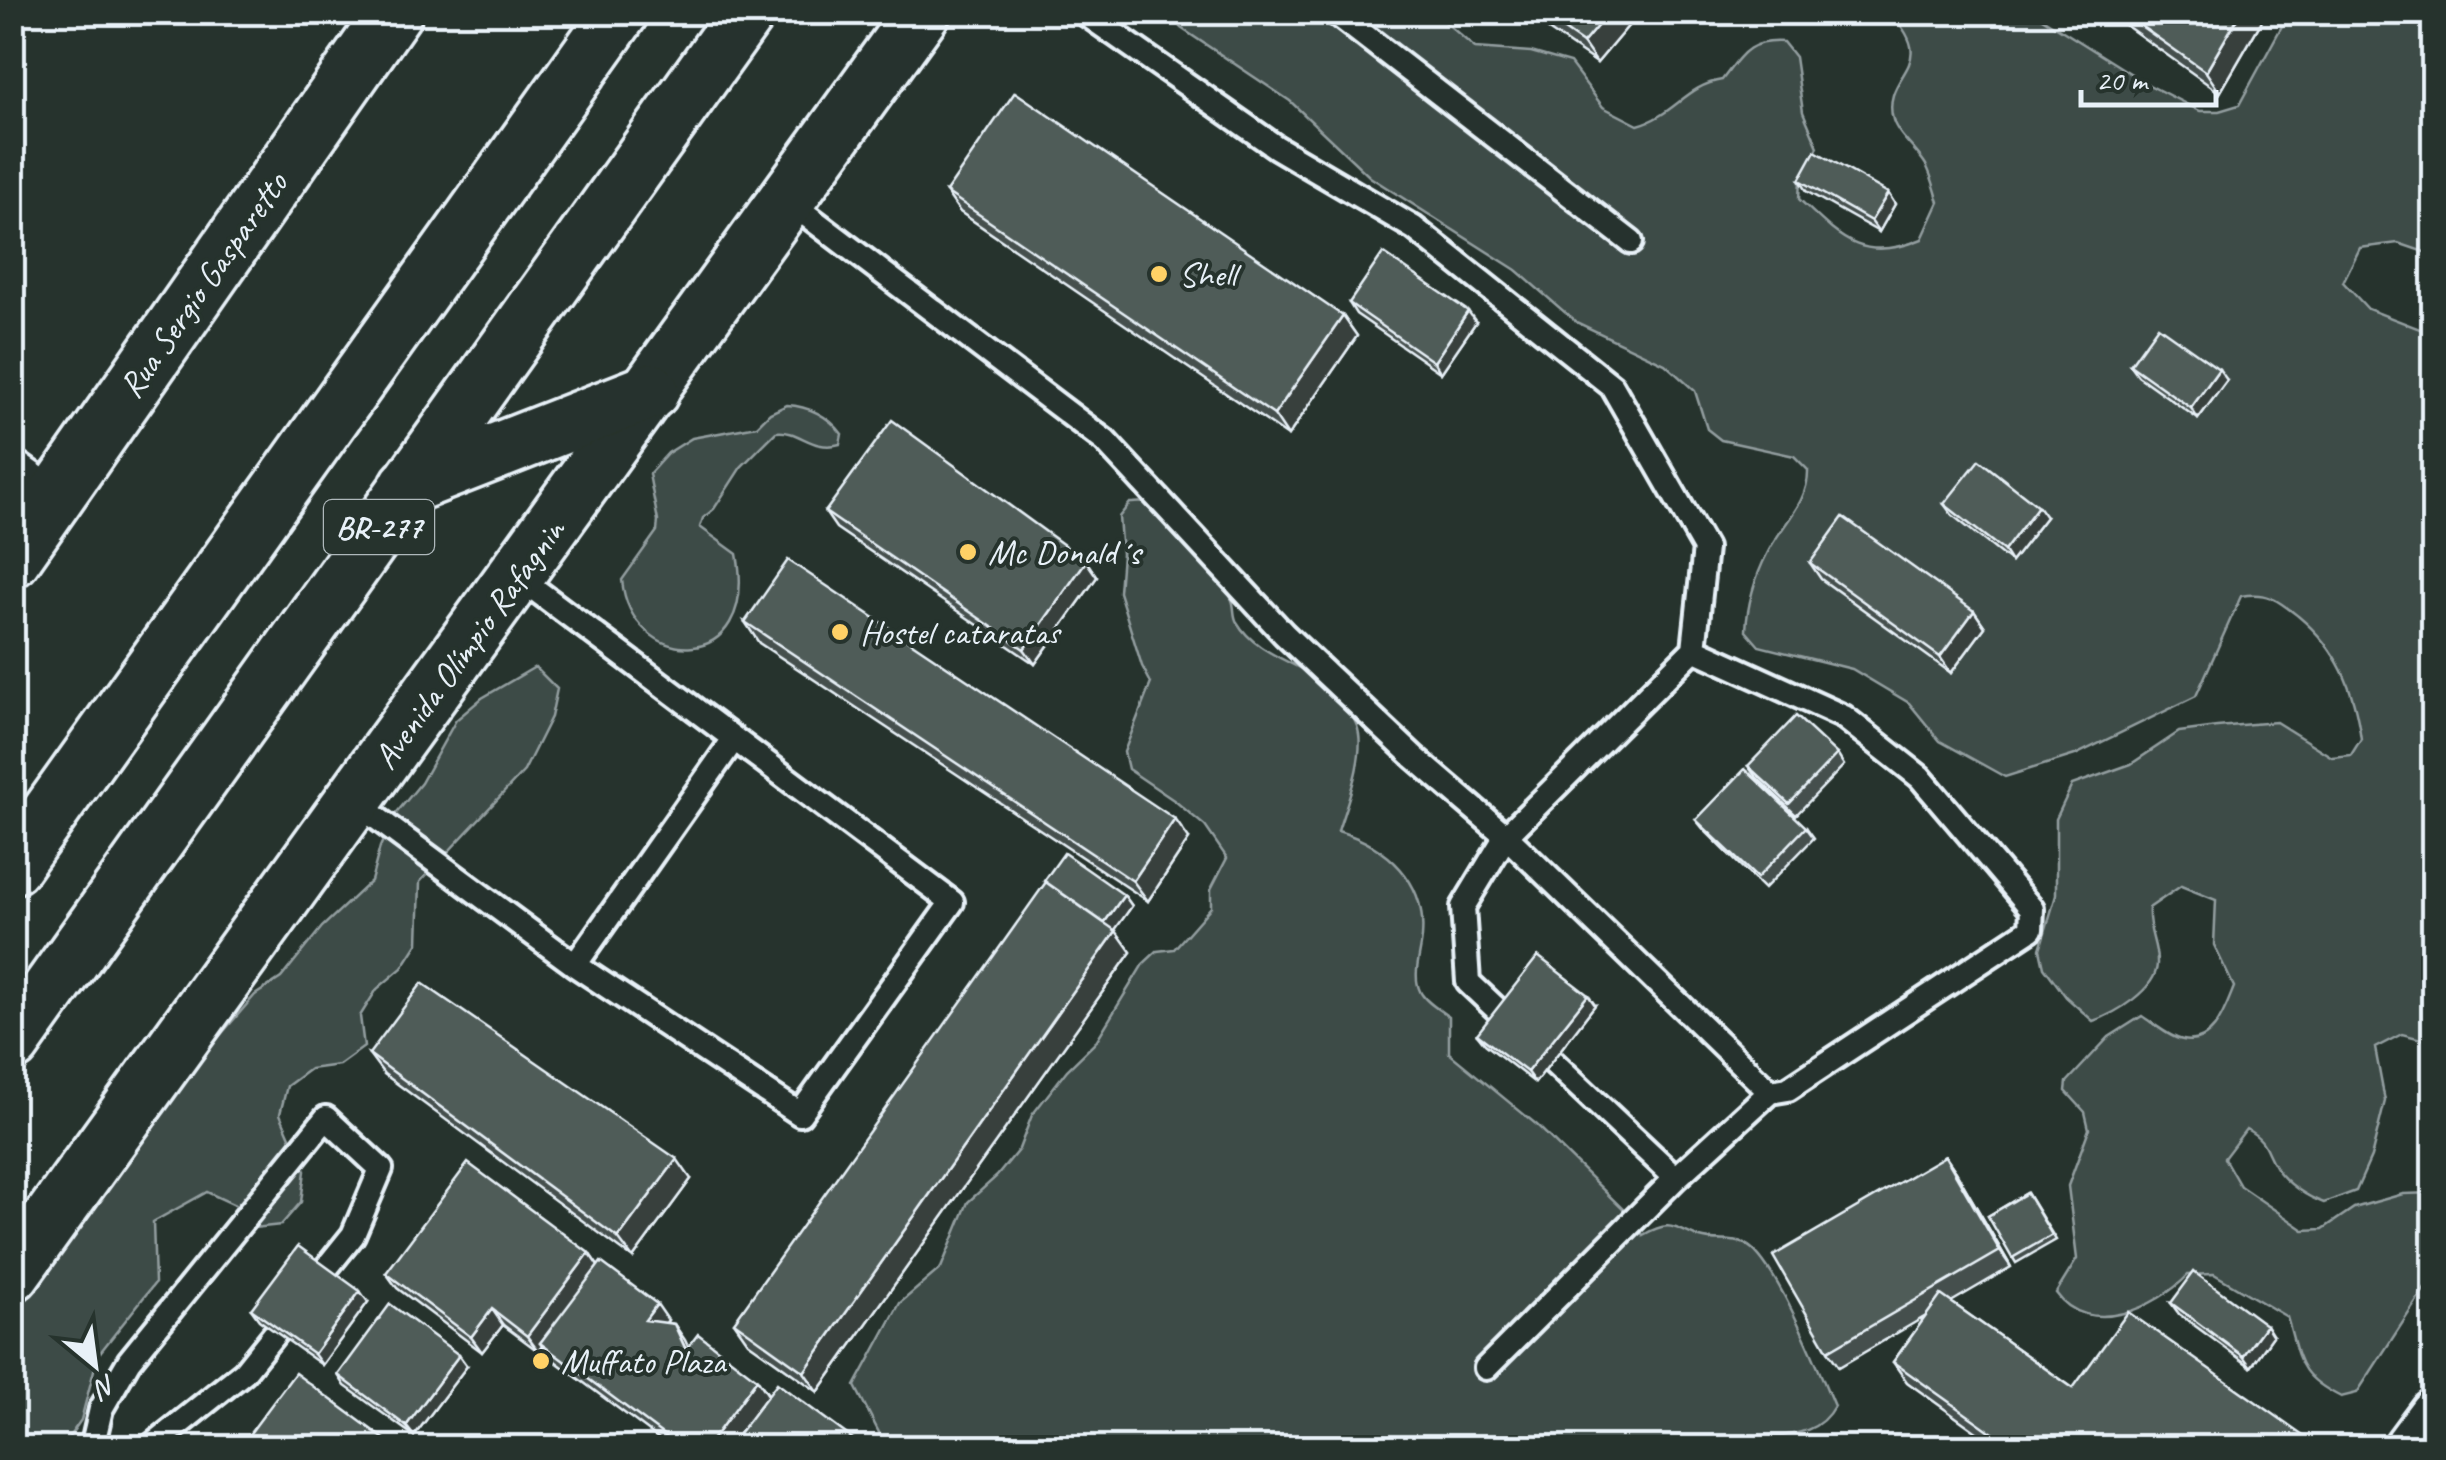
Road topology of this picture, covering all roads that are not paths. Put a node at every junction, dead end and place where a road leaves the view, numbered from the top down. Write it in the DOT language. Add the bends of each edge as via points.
graph roads {
  1 [pos="394,12"];
  2 [pos="620,12"];
  3 [pos="747,12"];
  4 [pos="922,12"];
  5 [pos="1083,12"];
  6 [pos="1334,12"];
  7 [pos="788,200"];
  8 [pos="1631,242"];
  9 [pos="651,391"];
  10 [pos="408,486"];
  11 [pos="31,489"];
  12 [pos="12,558"];
  13 [pos="517,576"];
  14 [pos="1694,648"];
  15 [pos="734,739"];
  16 [pos="355,802"];
  17 [pos="1506,836"];
  18 [pos="12,866"];
  19 [pos="575,965"];
  20 [pos="12,1043"];
  21 [pos="1770,1092"];
  22 [pos="1676,1178"];
  23 [pos="324,1271"];
  24 [pos="12,1273"];
  25 [pos="276,1332"];
  26 [pos="1486,1368"];
  27 [pos="2434,1413"];
  28 [pos="92,1448"];
  29 [pos="149,1448"];
  30 [pos="2408,1448"];
  1 -- 11 [label="main road, Rua Sergio Gasparetto"];
  2 -- 18 [label="main road, BR-277"];
  3 -- 10 [label="main road, BR-277"];
  4 -- 7 [label="main road, Avenida Olímpio Rafagnin"];
  5 -- 14 [label="lane" via="1276,148 1414,228 1612,386 1705,548"];
  6 -- 8 [label="lane"];
  7 -- 9 [label="main road, Avenida Olímpio Rafagnin"];
  7 -- 17 [label="lane" via="1105,440 1284,634"];
  9 -- 10 [label="main road"];
  9 -- 13 [label="main road, Avenida Olímpio Rafagnin"];
  10 -- 20 [label="main road, BR-277"];
  11 -- 12 [label="main road, Rua Sergio Gasparetto"];
  13 -- 15 [label="lane"];
  13 -- 16 [label="main road, Avenida Olímpio Rafagnin"];
  14 -- 17 [label="lane"];
  14 -- 21 [label="lane" via="1844,717 1920,777 2032,909 2032,929 1788,1089"];
  15 -- 19 [label="lane"];
  15 -- 19 [label="lane" via="952,902 800,1114"];
  16 -- 19 [label="lane"];
  16 -- 24 [label="main road, Avenida Olímpio Rafagnin"];
  17 -- 21 [label="lane"];
  17 -- 22 [label="lane" via="1463,907 1468,982"];
  21 -- 22 [label="lane"];
  22 -- 26 [label="lane"];
  23 -- 28 [label="lane" via="353,1235 381,1168 326,1118 129,1361 101,1409"];
  25 -- 29 [label="lane" via="244,1372"];
  27 -- 30 [label="street"];
}
